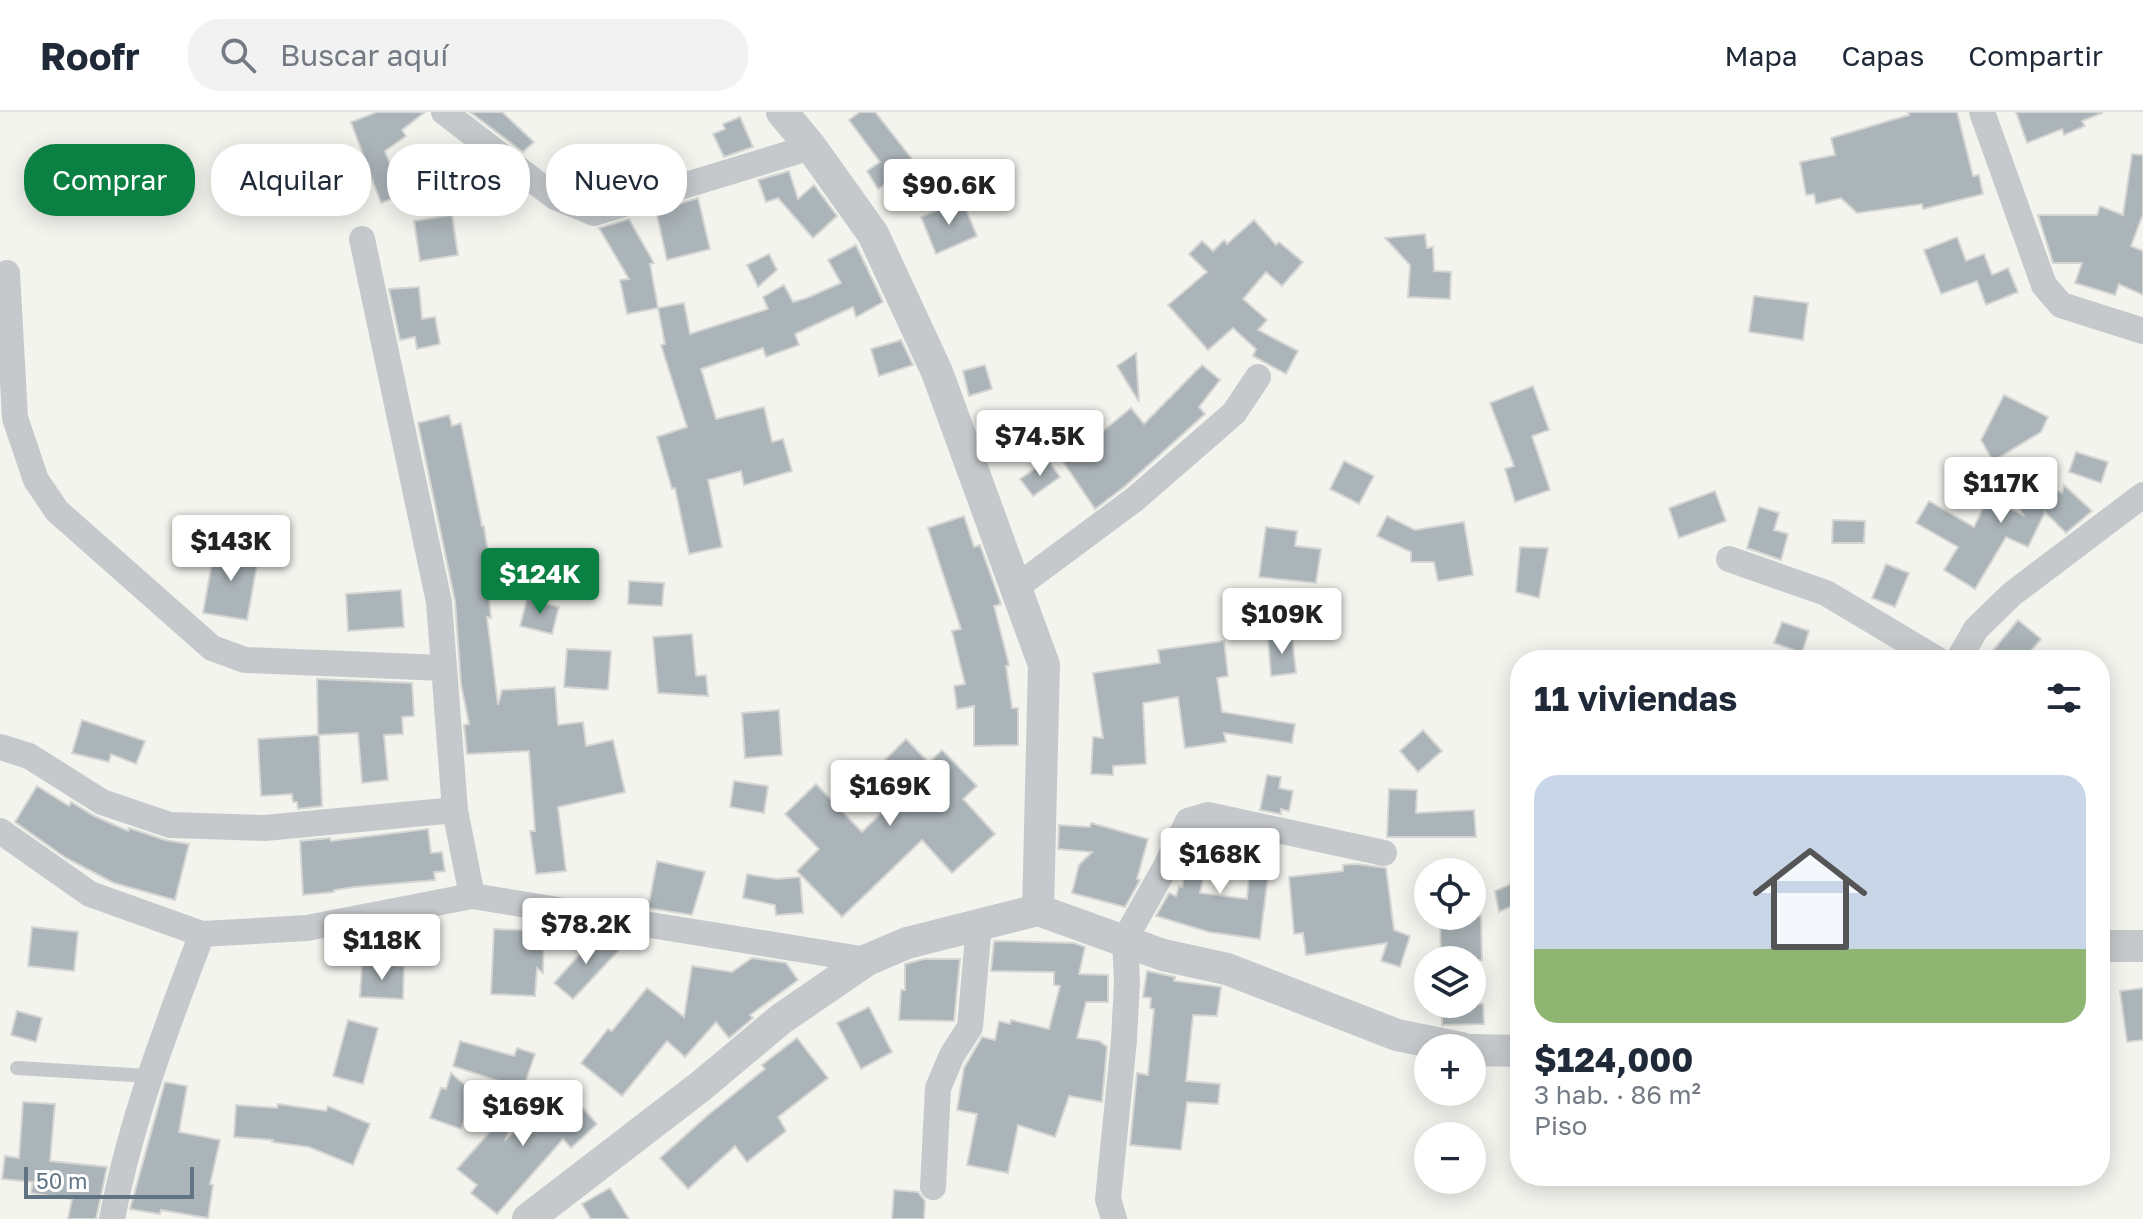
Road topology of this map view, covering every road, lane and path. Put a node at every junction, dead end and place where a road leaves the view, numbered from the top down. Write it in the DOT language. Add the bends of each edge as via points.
graph roads {
  1 [pos="444,112"];
  2 [pos="782,112"];
  3 [pos="1982,112"];
  4 [pos="811,147"];
  5 [pos="362,239"];
  6 [pos="7,273"];
  7 [pos="2143,331"];
  8 [pos="1258,377"];
  9 [pos="2143,495"];
  10 [pos="1729,559"];
  11 [pos="1015,588"];
  12 [pos="1921,650"];
  13 [pos="1964,650"];
  14 [pos="444,668"];
  15 [pos="0,747"];
  16 [pos="455,810"];
  17 [pos="0,831"];
  18 [pos="1384,853"];
  19 [pos="472,896"];
  20 [pos="1038,910"];
  21 [pos="979,925"];
  22 [pos="202,934"];
  23 [pos="1125,939"];
  24 [pos="2110,946"];
  25 [pos="2143,946"];
  26 [pos="867,960"];
  27 [pos="1414,1038"];
  28 [pos="1486,1050"];
  29 [pos="1510,1051"];
  30 [pos="17,1068"];
  31 [pos="149,1076"];
  32 [pos="933,1187"];
  33 [pos="531,1218"];
  34 [pos="112,1219"];
  35 [pos="1114,1219"];
  1 -- 4 [label="street" via="555,197 594,213"];
  2 -- 4 [label="street"];
  3 -- 7 [label="street" via="2044,285 2061,305"];
  4 -- 11 [label="street" via="873,234 937,372"];
  5 -- 14 [label="street" via="439,602"];
  6 -- 14 [label="street" via="15,418 36,480 57,511 212,648 245,660"];
  8 -- 11 [label="street" via="1234,413 1135,499"];
  9 -- 13 [label="street" via="2012,594 1976,629"];
  10 -- 12 [label="street" via="1826,593"];
  11 -- 20 [label="street" via="1044,665"];
  14 -- 16 [label="street"];
  15 -- 16 [label="street" via="29,756 102,802 170,825 265,828"];
  16 -- 19 [label="street"];
  17 -- 22 [label="street" via="90,894"];
  18 -- 23 [label="street" via="1208,815 1188,821"];
  19 -- 22 [label="street" via="307,928"];
  19 -- 26 [label="street"];
  20 -- 21 [label="street"];
  20 -- 23 [label="street"];
  21 -- 26 [label="street" via="907,943"];
  21 -- 32 [label="street" via="970,1027 938,1088"];
  22 -- 31 [label="street"];
  23 -- 27 [label="street" via="1163,955 1227,969"];
  23 -- 35 [label="street" via="1125,1026 1108,1199"];
  24 -- 25 [label="street"];
  26 -- 33 [label="street" via="781,1019"];
  28 -- 29 [label="street"];
  30 -- 31 [label="lane"];
  31 -- 34 [label="street"];
}
